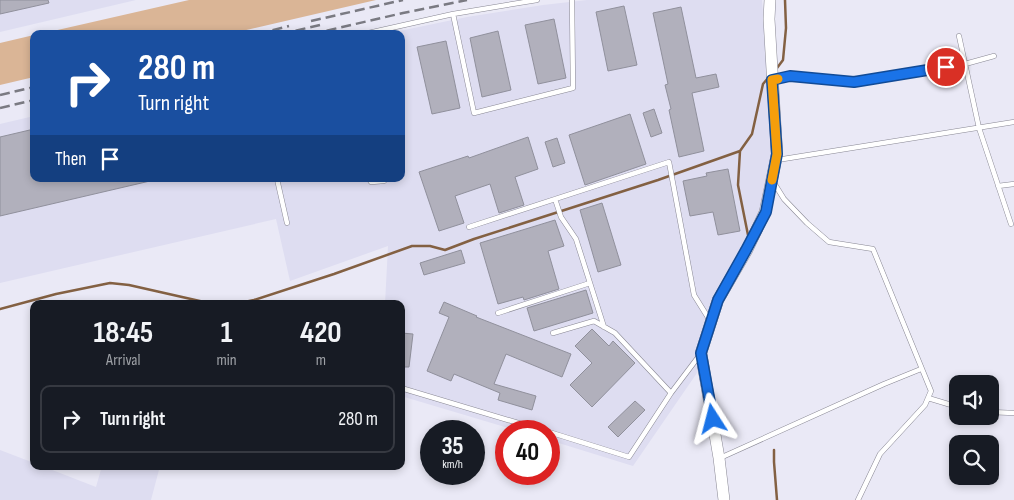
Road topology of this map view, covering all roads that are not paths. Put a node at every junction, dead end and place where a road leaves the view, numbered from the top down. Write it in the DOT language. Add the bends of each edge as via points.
graph roads {
  1 [pos="537,0"];
  2 [pos="572,0"];
  3 [pos="770,0"];
  4 [pos="453,14"];
  5 [pos="385,30"];
  6 [pos="959,36"];
  7 [pos="994,56"];
  8 [pos="965,64"];
  9 [pos="772,80"];
  10 [pos="1014,122"];
  11 [pos="979,128"];
  12 [pos="776,160"];
  13 [pos="772,180"];
  14 [pos="279,182"];
  15 [pos="1014,184"];
  16 [pos="998,186"];
  17 [pos="555,199"];
  18 [pos="287,223"];
  19 [pos="1011,224"];
  20 [pos="470,227"];
  21 [pos="590,283"];
  22 [pos="498,313"];
  23 [pos="711,322"];
  24 [pos="604,327"];
  25 [pos="553,333"];
  26 [pos="701,353"];
  27 [pos="922,369"];
  28 [pos="405,389"];
  29 [pos="671,393"];
  30 [pos="928,398"];
  31 [pos="949,404"];
  32 [pos="999,412"];
  33 [pos="1014,413"];
  34 [pos="508,420"];
  35 [pos="560,435"];
  36 [pos="719,458"];
  37 [pos="724,500"];
  38 [pos="858,500"];
  1 -- 4 [label="lane"];
  2 -- 4 [label="lane" via="573,88 474,114"];
  3 -- 9 [label="street"];
  4 -- 5 [label="lane"];
  6 -- 8 [label="lane"];
  7 -- 8 [label="lane"];
  8 -- 9 [label="lane" via="854,82 790,76"];
  8 -- 11 [label="lane"];
  9 -- 12 [label="street"];
  10 -- 11 [label="lane"];
  11 -- 12 [label="lane"];
  11 -- 16 [label="lane"];
  12 -- 13 [label="street"];
  13 -- 23 [label="street" via="766,212 718,300"];
  13 -- 27 [label="lane" via="784,200 829,242 873,249"];
  14 -- 18 [label="lane"];
  15 -- 16 [label="lane"];
  16 -- 19 [label="lane"];
  17 -- 20 [label="lane"];
  17 -- 21 [label="lane" via="561,217 576,239"];
  17 -- 23 [label="lane" via="669,162 694,295"];
  21 -- 22 [label="lane"];
  21 -- 24 [label="lane"];
  23 -- 26 [label="street"];
  24 -- 25 [label="lane" via="594,321"];
  24 -- 29 [label="lane" via="615,333"];
  26 -- 29 [label="lane"];
  26 -- 36 [label="street"];
  27 -- 30 [label="lane" via="931,391"];
  27 -- 36 [label="lane"];
  28 -- 34 [label="lane"];
  29 -- 35 [label="lane" via="629,457"];
  30 -- 31 [label="lane"];
  30 -- 38 [label="lane" via="880,454"];
  32 -- 33 [label="lane"];
  36 -- 37 [label="street"];
}
